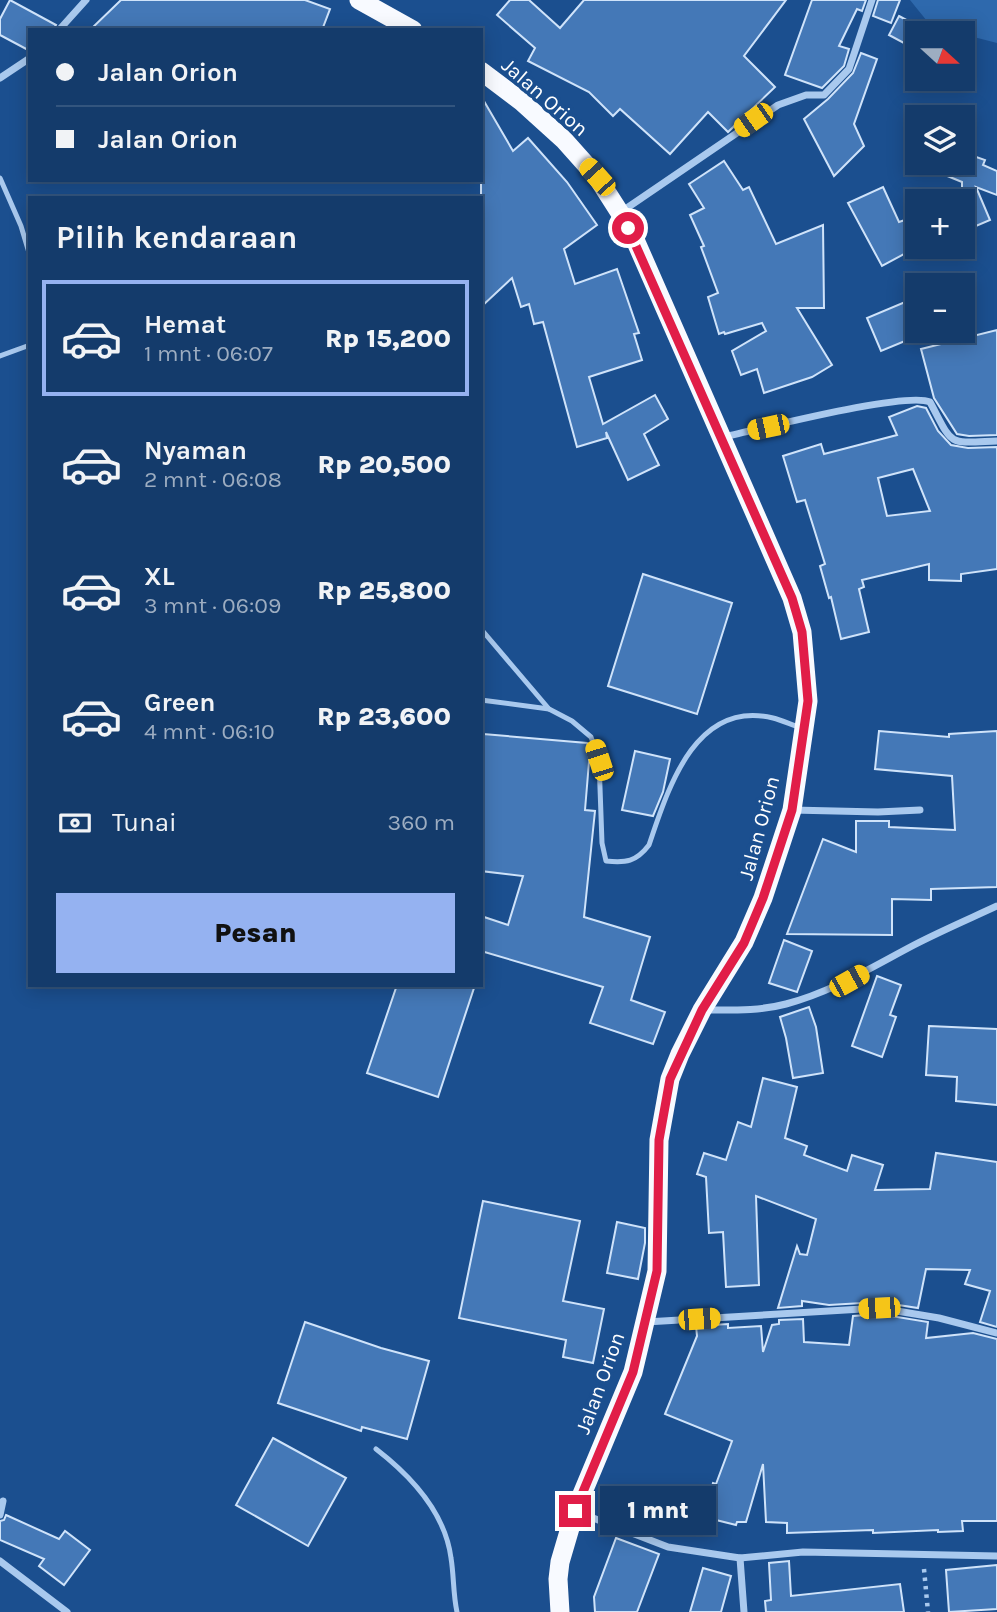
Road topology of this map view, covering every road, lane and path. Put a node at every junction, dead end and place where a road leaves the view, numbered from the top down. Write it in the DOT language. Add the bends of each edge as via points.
graph roads {
  1 [pos="86,0"];
  2 [pos="359,0"];
  3 [pos="872,0"];
  4 [pos="61,28"];
  5 [pos="409,28"];
  6 [pos="28,59"];
  7 [pos="483,73"];
  8 [pos="0,78"];
  9 [pos="0,178"];
  10 [pos="620,213"];
  11 [pos="28,249"];
  12 [pos="28,346"];
  13 [pos="0,356"];
  14 [pos="722,437"];
  15 [pos="997,441"];
  16 [pos="483,631"];
  17 [pos="483,700"];
  18 [pos="549,709"];
  19 [pos="805,729"];
  20 [pos="792,810"];
  21 [pos="920,810"];
  22 [pos="997,906"];
  23 [pos="702,1010"];
  24 [pos="645,1322"];
  25 [pos="997,1333"];
  26 [pos="376,1449"];
  27 [pos="3,1501"];
  28 [pos="575,1511"];
  29 [pos="0,1515"];
  30 [pos="922,1555"];
  31 [pos="997,1556"];
  32 [pos="740,1558"];
  33 [pos="0,1561"];
  34 [pos="67,1612"];
  35 [pos="457,1612"];
  36 [pos="560,1612"];
  37 [pos="744,1612"];
  38 [pos="928,1612"];
  1 -- 4 [label="street"];
  2 -- 5 [label="highway"];
  3 -- 10 [label="street" via="849,69 824,95 778,104"];
  6 -- 8 [label="street"];
  7 -- 10 [label="highway, Jalan Orion" via="564,140 597,177"];
  9 -- 11 [label="lane"];
  10 -- 14 [label="highway, Jalan Orion"];
  12 -- 13 [label="lane"];
  14 -- 15 [label="street" via="894,401 925,399 950,438"];
  14 -- 19 [label="highway, Jalan Orion" via="797,612 808,701"];
  16 -- 18 [label="lane"];
  17 -- 18 [label="lane"];
  18 -- 19 [label="lane" via="592,737 599,760 606,861 626,863 649,845 667,793 691,748 717,724 771,717"];
  19 -- 20 [label="highway, Jalan Orion"];
  20 -- 21 [label="street"];
  20 -- 23 [label="highway, Jalan Orion" via="744,943"];
  22 -- 23 [label="street" via="849,981 786,1004"];
  23 -- 24 [label="highway, Jalan Orion" via="670,1079 659,1140 657,1271"];
  24 -- 25 [label="street" via="879,1308"];
  24 -- 28 [label="highway, Jalan Orion" via="633,1372"];
  26 -- 35 [label="lane" via="399,1467 436,1512 451,1556"];
  27 -- 29 [label="street"];
  28 -- 32 [label="street" via="668,1547"];
  28 -- 36 [label="highway, Jalan Orion" via="560,1562"];
  30 -- 31 [label="street"];
  30 -- 32 [label="street" via="803,1552"];
  30 -- 38 [label="path"];
  32 -- 37 [label="street"];
  33 -- 34 [label="street"];
}
